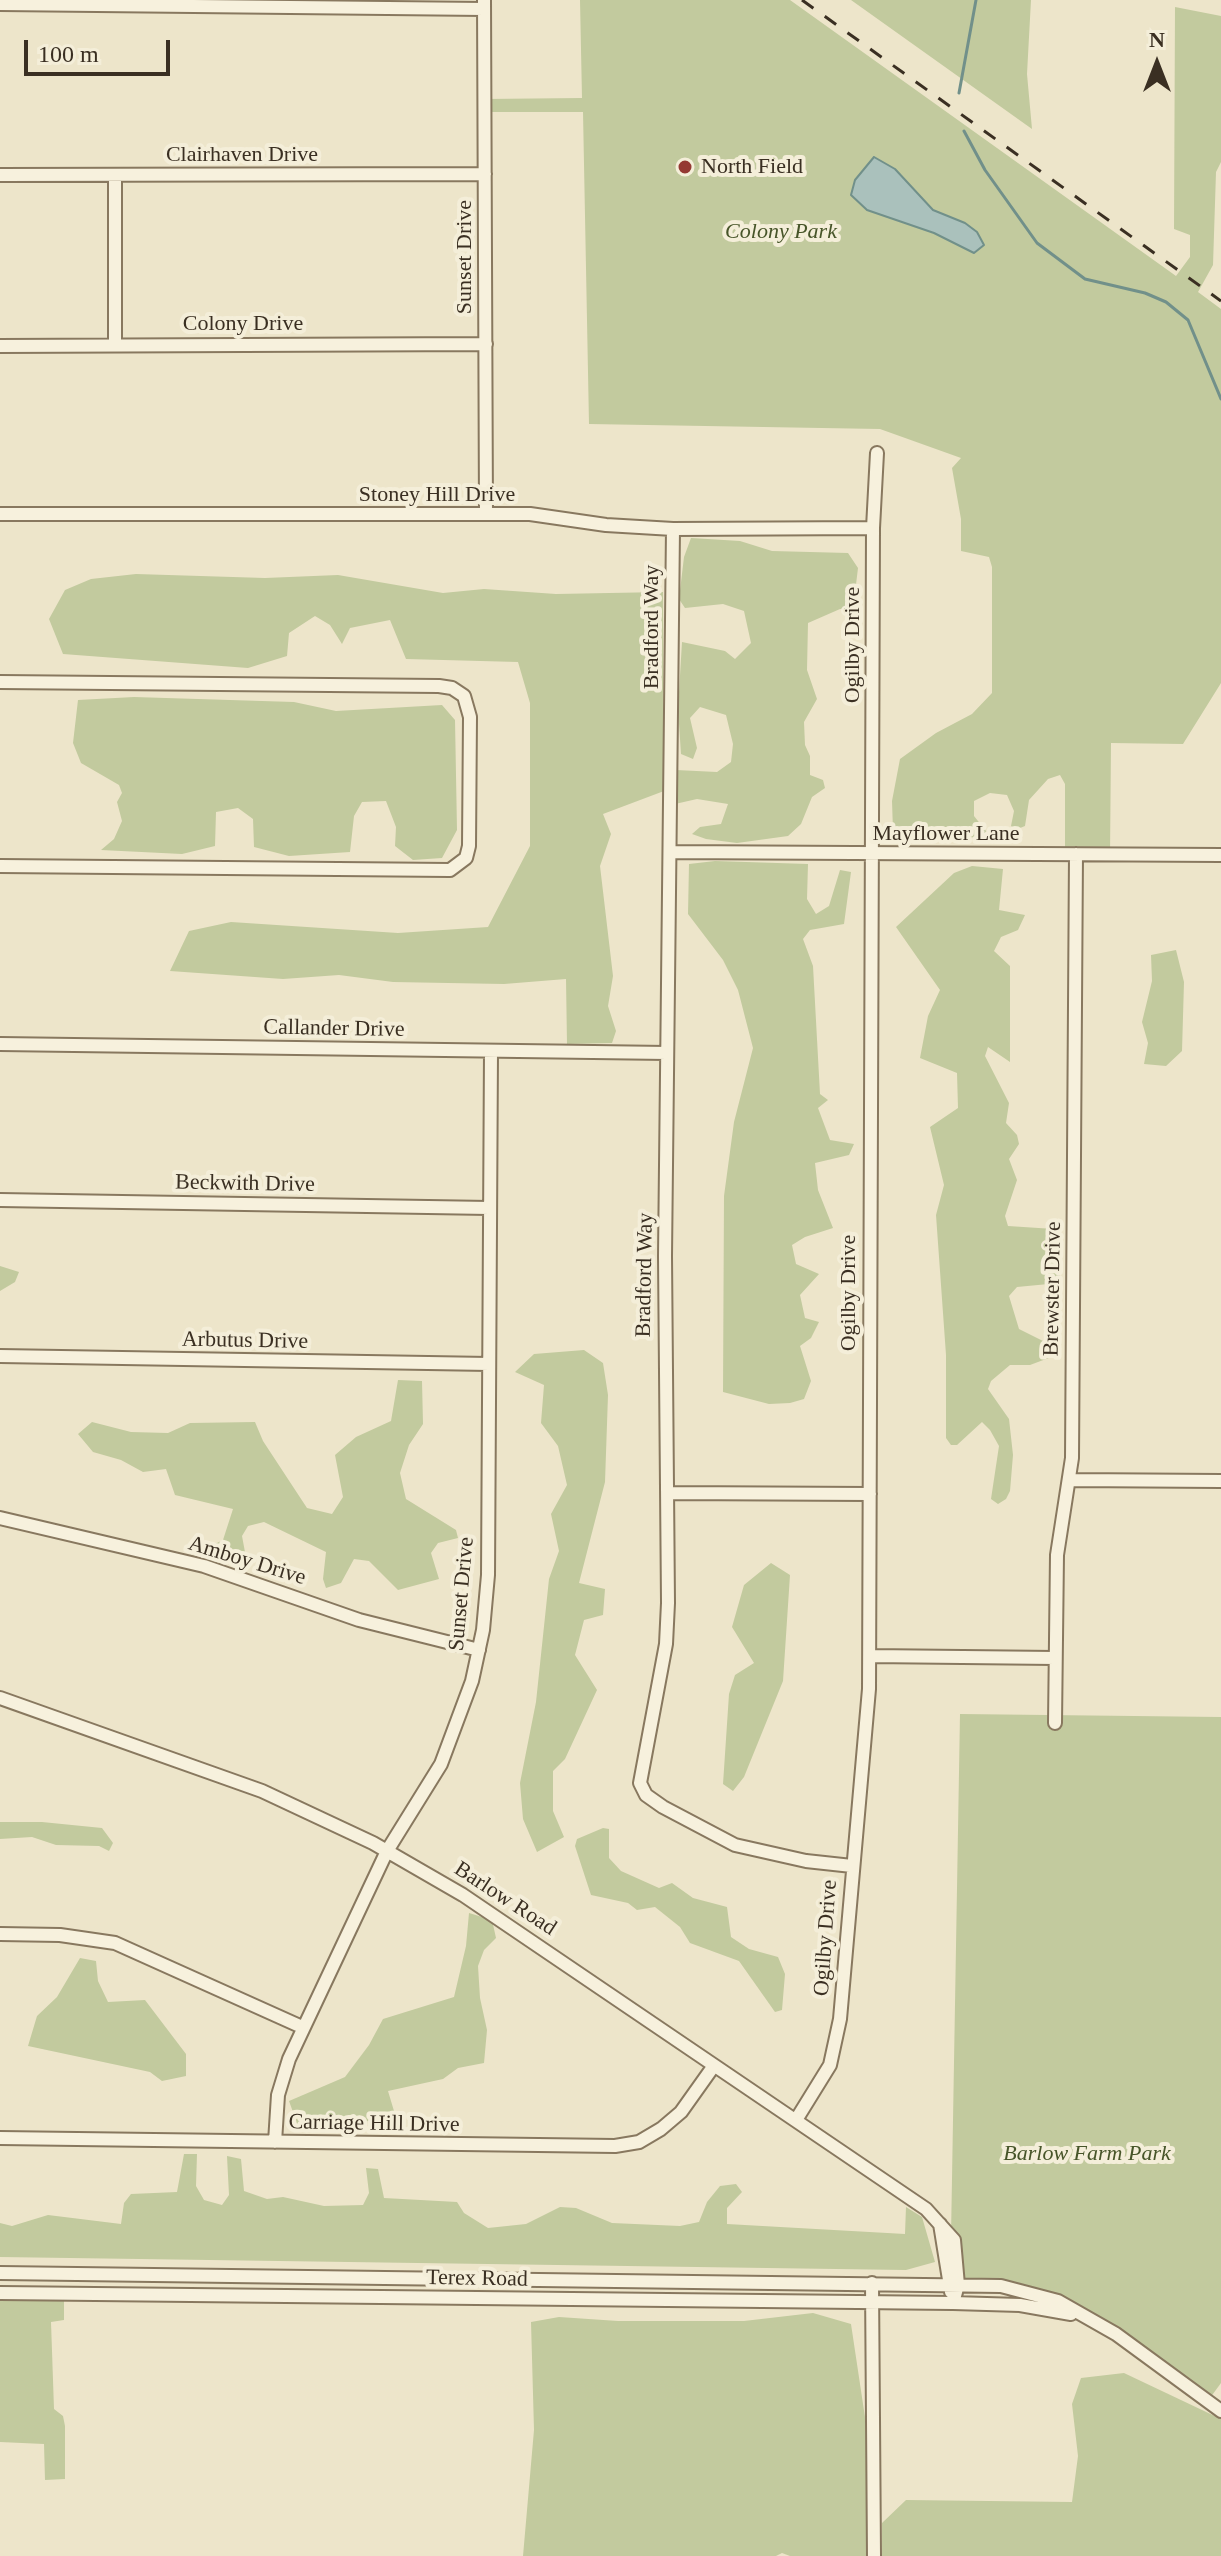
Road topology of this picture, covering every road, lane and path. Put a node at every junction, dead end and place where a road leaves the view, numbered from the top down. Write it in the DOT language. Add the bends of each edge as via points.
graph roads {
  1 [pos="142,3"];
  2 [pos="0,4"];
  3 [pos="484,5"];
  4 [pos="485,174"];
  5 [pos="0,175"];
  6 [pos="115,175"];
  7 [pos="115,344"];
  8 [pos="486,344"];
  9 [pos="0,346"];
  10 [pos="877,453"];
  11 [pos="0,514"];
  12 [pos="486,514"];
  13 [pos="873,528"];
  14 [pos="673,529"];
  15 [pos="0,682"];
  16 [pos="670,852"];
  17 [pos="873,853"];
  18 [pos="1076,854"];
  19 [pos="1221,855"];
  20 [pos="0,866"];
  21 [pos="0,1044"];
  22 [pos="491,1052"];
  23 [pos="667,1053"];
  24 [pos="0,1200"];
  25 [pos="489,1208"];
  26 [pos="0,1356"];
  27 [pos="489,1364"];
  28 [pos="1071,1480"];
  29 [pos="1221,1481"];
  30 [pos="668,1493"];
  31 [pos="870,1494"];
  32 [pos="0,1518"];
  33 [pos="479,1650"];
  34 [pos="870,1656"];
  35 [pos="1055,1658"];
  36 [pos="0,1698"];
  37 [pos="1055,1723"];
  38 [pos="387,1851"];
  39 [pos="852,1866"];
  40 [pos="0,1934"];
  41 [pos="302,2027"];
  42 [pos="713,2067"];
  43 [pos="796,2120"];
  44 [pos="0,2138"];
  45 [pos="275,2142"];
  46 [pos="0,2273"];
  47 [pos="70,2274"];
  48 [pos="252,2276"];
  49 [pos="872,2283"];
  50 [pos="954,2284"];
  51 [pos="0,2293"];
  52 [pos="70,2294"];
  53 [pos="252,2296"];
  54 [pos="953,2303"];
  55 [pos="873,2304"];
  56 [pos="1085,2318"];
  57 [pos="1221,2411"];
  58 [pos="874,2556"];
  1 -- 2 [label="street"];
  1 -- 3 [label="street"];
  3 -- 4 [label="street, Sunset Drive"];
  4 -- 6 [label="street, Clairhaven Drive"];
  4 -- 8 [label="street, Sunset Drive"];
  5 -- 6 [label="street, Clairhaven Drive"];
  6 -- 7 [label="street"];
  7 -- 8 [label="street, Colony Drive"];
  7 -- 9 [label="street, Colony Drive"];
  8 -- 12 [label="street, Sunset Drive"];
  10 -- 13 [label="street, Ogilby Drive"];
  11 -- 12 [label="street, Stoney Hill Drive"];
  12 -- 14 [label="street, Stoney Hill Drive"];
  13 -- 14 [label="street, Stoney Hill Drive"];
  13 -- 17 [label="street, Ogilby Drive"];
  14 -- 16 [label="street, Bradford Way"];
  15 -- 20 [label="street" via="439,686 460,692 470,717 469,846 460,865 434,871"];
  16 -- 17 [label="street, Mayflower Lane"];
  16 -- 23 [label="street, Bradford Way"];
  17 -- 18 [label="street, Mayflower Lane"];
  17 -- 31 [label="street, Ogilby Drive"];
  18 -- 19 [label="street, Mayflower Lane"];
  18 -- 28 [label="street, Brewster Drive"];
  21 -- 22 [label="street, Callander Drive"];
  22 -- 23 [label="street, Callander Drive"];
  22 -- 25 [label="street, Sunset Drive"];
  23 -- 30 [label="street, Bradford Way"];
  24 -- 25 [label="street, Beckwith Drive"];
  25 -- 27 [label="street, Sunset Drive"];
  26 -- 27 [label="street, Arbutus Drive"];
  27 -- 33 [label="street, Sunset Drive" via="488,1575"];
  28 -- 29 [label="street"];
  28 -- 35 [label="street, Brewster Drive" via="1057,1555"];
  30 -- 31 [label="street"];
  30 -- 39 [label="street, Bradford Way" via="666,1644 641,1789 663,1807 735,1845"];
  31 -- 34 [label="street, Ogilby Drive"];
  32 -- 33 [label="street, Amboy Drive" via="212,1569 359,1620"];
  33 -- 38 [label="street, Sunset Drive" via="441,1764"];
  34 -- 35 [label="street"];
  34 -- 39 [label="street, Ogilby Drive"];
  35 -- 37 [label="street, Brewster Drive"];
  36 -- 38 [label="street, Barlow Road" via="262,1791"];
  38 -- 41 [label="street, Sunset Drive"];
  38 -- 42 [label="street, Barlow Road" via="561,1959"];
  39 -- 43 [label="street, Ogilby Drive" via="835,2044 825,2074"];
  40 -- 41 [label="street" via="115,1943"];
  41 -- 45 [label="street, Sunset Drive" via="281,2079"];
  42 -- 43 [label="street, Barlow Road"];
  42 -- 45 [label="street, Carriage Hill Drive" via="674,2119 652,2136 622,2145"];
  43 -- 50 [label="street, Barlow Road" via="911,2197 940,2224 954,2240"];
  44 -- 45 [label="street, Carriage Hill Drive"];
  46 -- 47 [label="street, Terex Road"];
  47 -- 48 [label="street, Terex Road"];
  47 -- 52 [label="street"];
  48 -- 49 [label="street, Terex Road"];
  48 -- 53 [label="street"];
  49 -- 50 [label="street, Terex Road"];
  49 -- 55 [label="street"];
  50 -- 54 [label="street, Barlow Road"];
  50 -- 56 [label="street" via="1039,2294"];
  51 -- 52 [label="street, Terex Road"];
  52 -- 53 [label="street, Terex Road"];
  53 -- 55 [label="street, Terex Road"];
  54 -- 55 [label="street, Terex Road"];
  54 -- 56 [label="street" via="1020,2305"];
  55 -- 58 [label="street"];
  56 -- 57 [label="street" via="1116,2334"];
}
